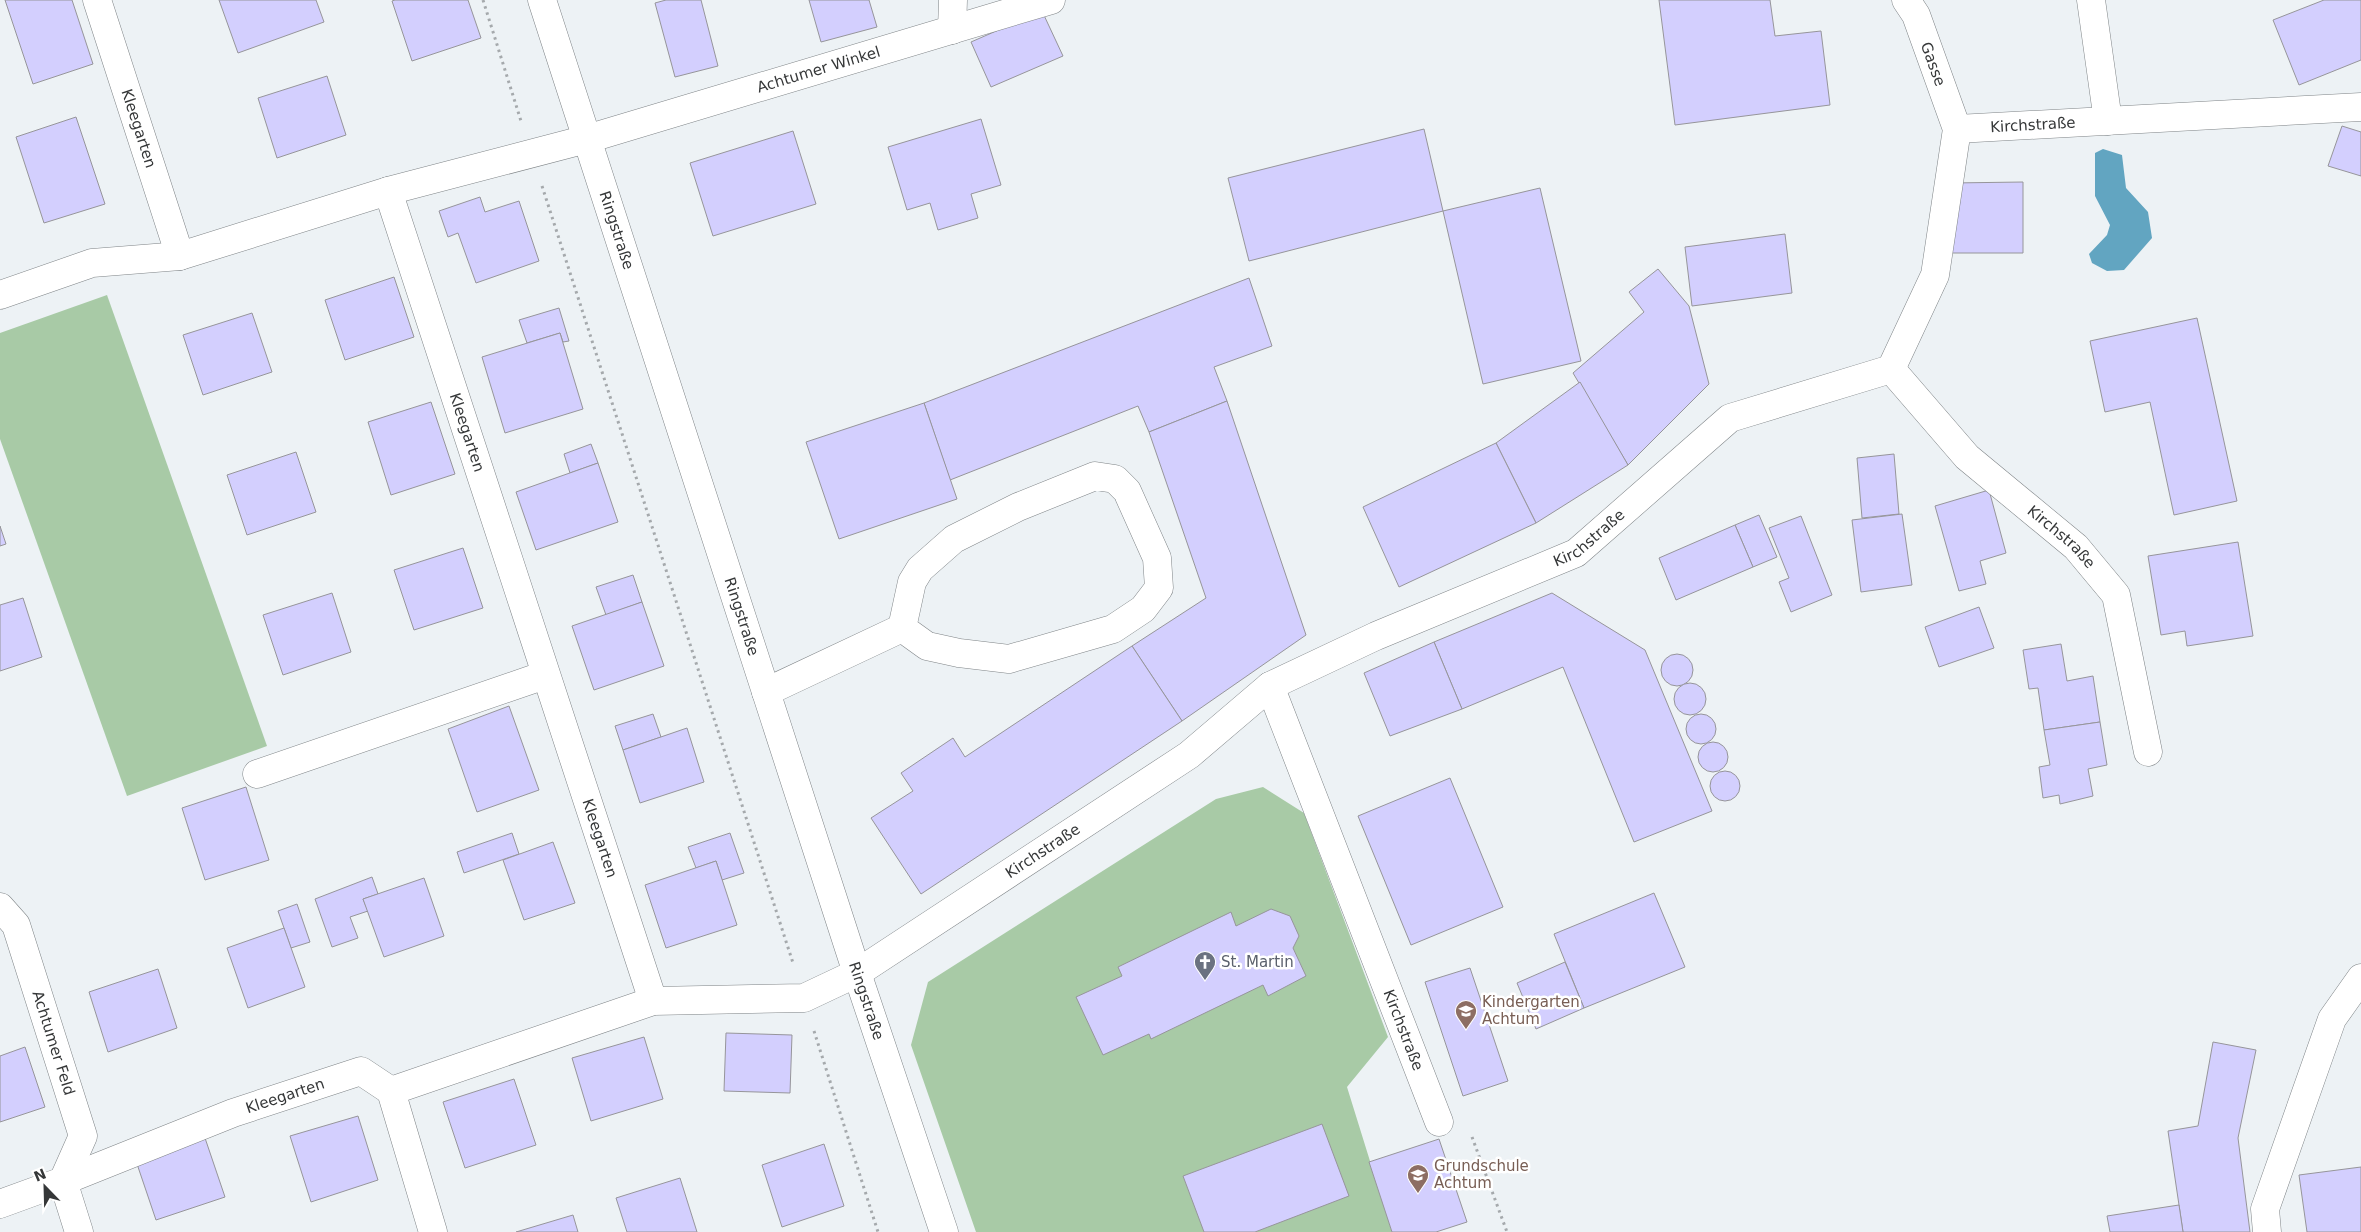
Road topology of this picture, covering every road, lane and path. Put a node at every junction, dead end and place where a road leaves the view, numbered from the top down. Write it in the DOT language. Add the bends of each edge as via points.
graph roads {
  1 [pos="97,0"];
  2 [pos="483,0"];
  3 [pos="542,0"];
  4 [pos="953,0"];
  5 [pos="1050,0"];
  6 [pos="1906,0"];
  7 [pos="2091,0"];
  8 [pos="952,30"];
  9 [pos="2361,107"];
  10 [pos="2108,121"];
  11 [pos="1957,129"];
  12 [pos="587,139"];
  13 [pos="532,154"];
  14 [pos="388,191"];
  15 [pos="180,256"];
  16 [pos="0,295"];
  17 [pos="1891,369"];
  18 [pos="902,628"];
  19 [pos="545,675"];
  20 [pos="1270,686"];
  21 [pos="766,692"];
  22 [pos="2148,752"];
  23 [pos="257,774"];
  24 [pos="0,907"];
  25 [pos="857,973"];
  26 [pos="2361,978"];
  27 [pos="804,998"];
  28 [pos="653,1001"];
  29 [pos="391,1091"];
  30 [pos="1439,1122"];
  31 [pos="63,1181"];
  32 [pos="0,1204"];
  33 [pos="79,1232"];
  34 [pos="433,1232"];
  35 [pos="878,1232"];
  36 [pos="944,1232"];
  37 [pos="1507,1232"];
  38 [pos="2267,1232"];
  1 -- 15 [label="street, Kleegarten"];
  2 -- 13 [label="path"];
  3 -- 12 [label="street, Ringstraße"];
  4 -- 8 [label="street"];
  5 -- 8 [label="street, Achtumer Winkel"];
  6 -- 11 [label="street, Gasse" via="1916,16"];
  7 -- 10 [label="street"];
  8 -- 12 [label="street, Achtumer Winkel"];
  9 -- 10 [label="street, Kirchstraße"];
  10 -- 11 [label="street, Kirchstraße"];
  11 -- 17 [label="street" via="1935,275"];
  12 -- 13 [label="street"];
  12 -- 21 [label="street, Ringstraße"];
  13 -- 14 [label="street"];
  13 -- 27 [label="path"];
  14 -- 15 [label="street"];
  14 -- 19 [label="street, Kleegarten"];
  15 -- 16 [label="street" via="92,263"];
  17 -- 20 [label="street, Kirchstraße" via="1730,418 1576,553 1376,636"];
  17 -- 22 [label="street, Kirchstraße" via="1967,457 2076,547 2116,595"];
  18 -- 18 [label="street" via="912,582 920,569 954,540 1018,507 1095,476 1114,479 1128,491 1157,558 1159,588 1143,609 1113,629 1009,659 927,646"];
  18 -- 21 [label="street"];
  19 -- 23 [label="street"];
  19 -- 28 [label="street, Kleegarten"];
  20 -- 25 [label="street, Kirchstraße" via="1189,756"];
  20 -- 30 [label="street, Kirchstraße"];
  21 -- 25 [label="street, Ringstraße"];
  24 -- 31 [label="street, Achtumer Feld" via="16,924 83,1136"];
  25 -- 27 [label="street, Kirchstraße"];
  25 -- 36 [label="street, Ringstraße"];
  26 -- 38 [label="street" via="2332,1019 2265,1209"];
  27 -- 28 [label="street"];
  27 -- 35 [label="path"];
  28 -- 29 [label="street"];
  29 -- 31 [label="street, Kleegarten" via="361,1071 233,1113"];
  29 -- 34 [label="street"];
  30 -- 37 [label="path" via="1472,1137"];
  31 -- 32 [label="street"];
  31 -- 33 [label="street"];
}
